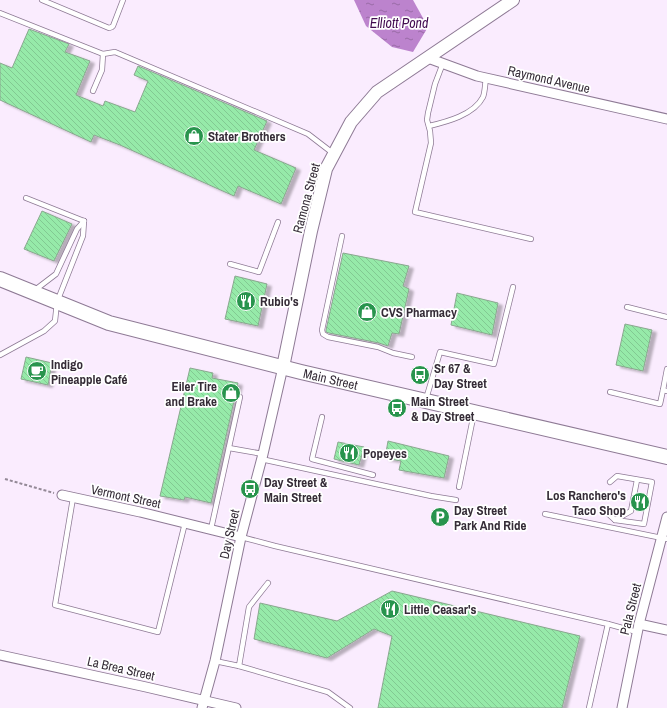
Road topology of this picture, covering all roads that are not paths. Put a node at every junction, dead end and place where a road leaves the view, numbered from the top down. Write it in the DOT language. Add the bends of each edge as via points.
graph roads {
  1 [pos="42,0"];
  2 [pos="123,0"];
  3 [pos="513,0"];
  4 [pos="0,13"];
  5 [pos="103,54"];
  6 [pos="428,58"];
  7 [pos="442,64"];
  8 [pos="486,78"];
  9 [pos="93,91"];
  10 [pos="667,119"];
  11 [pos="428,126"];
  12 [pos="334,154"];
  13 [pos="26,198"];
  14 [pos="84,221"];
  15 [pos="278,222"];
  16 [pos="342,236"];
  17 [pos="531,239"];
  18 [pos="230,264"];
  19 [pos="0,279"];
  20 [pos="513,287"];
  21 [pos="32,292"];
  22 [pos="57,302"];
  23 [pos="627,307"];
  24 [pos="667,316"];
  25 [pos="0,355"];
  26 [pos="412,357"];
  27 [pos="282,367"];
  28 [pos="667,369"];
  29 [pos="665,390"];
  30 [pos="610,392"];
  31 [pos="240,397"];
  32 [pos="426,401"];
  33 [pos="475,412"];
  34 [pos="322,417"];
  35 [pos="229,448"];
  36 [pos="262,457"];
  37 [pos="667,458"];
  38 [pos="372,475"];
  39 [pos="637,480"];
  40 [pos="610,482"];
  41 [pos="459,487"];
  42 [pos="62,495"];
  43 [pos="73,498"];
  44 [pos="456,500"];
  45 [pos="604,510"];
  46 [pos="545,514"];
  47 [pos="667,517"];
  48 [pos="615,520"];
  49 [pos="185,523"];
  50 [pos="211,529"];
  51 [pos="241,537"];
  52 [pos="664,539"];
  53 [pos="268,583"];
  54 [pos="608,624"];
  55 [pos="638,628"];
  56 [pos="667,630"];
  57 [pos="0,655"];
  58 [pos="214,661"];
  59 [pos="239,666"];
  60 [pos="203,704"];
  61 [pos="236,708"];
  62 [pos="350,708"];
  63 [pos="589,708"];
  64 [pos="622,708"];
  1 -- 2 [label="lane" via="109,28 113,26"];
  3 -- 6 [label="main road, Ramona Street"];
  4 -- 5 [label="lane"];
  5 -- 9 [label="lane" via="102,70"];
  5 -- 12 [label="lane" via="115,52 308,134"];
  6 -- 7 [label="street, Raymond Avenue"];
  6 -- 12 [label="main road, Ramona Street" via="377,92 351,122"];
  7 -- 8 [label="street, Raymond Avenue"];
  7 -- 11 [label="lane" via="428,113"];
  8 -- 10 [label="street, Raymond Avenue"];
  8 -- 11 [label="lane" via="483,96 470,111"];
  11 -- 17 [label="lane" via="431,143 415,212"];
  12 -- 27 [label="main road, Ramona Street" via="326,169 311,230"];
  13 -- 14 [label="lane"];
  14 -- 21 [label="lane" via="77,229 56,274"];
  14 -- 22 [label="lane" via="83,236"];
  15 -- 18 [label="lane" via="259,272"];
  16 -- 26 [label="lane" via="323,334"];
  19 -- 21 [label="main road, Main Street"];
  20 -- 32 [label="lane" via="494,364 440,352"];
  21 -- 22 [label="main road, Main Street"];
  22 -- 25 [label="lane" via="55,321 44,331"];
  22 -- 27 [label="main road, Main Street" via="109,323"];
  23 -- 24 [label="lane"];
  27 -- 32 [label="main road, Main Street"];
  27 -- 36 [label="street, Day Street"];
  28 -- 29 [label="lane"];
  29 -- 30 [label="lane" via="660,404"];
  31 -- 35 [label="lane"];
  32 -- 33 [label="main road, Main Street"];
  33 -- 37 [label="main road, Main Street"];
  33 -- 41 [label="lane"];
  34 -- 38 [label="lane" via="312,459"];
  35 -- 36 [label="lane"];
  35 -- 50 [label="lane"];
  36 -- 44 [label="lane"];
  36 -- 51 [label="street, Day Street"];
  39 -- 40 [label="lane" via="617,476"];
  39 -- 48 [label="lane" via="631,511"];
  39 -- 48 [label="lane" via="652,482 644,524"];
  42 -- 43 [label="street, Vermont Street"];
  43 -- 49 [label="street, Vermont Street"];
  43 -- 49 [label="lane" via="56,605 158,632"];
  45 -- 48 [label="lane"];
  46 -- 52 [label="lane"];
  47 -- 52 [label="street, Pala Street"];
  49 -- 50 [label="street, Vermont Street"];
  50 -- 51 [label="street, Vermont Street"];
  51 -- 54 [label="lane"];
  51 -- 58 [label="street, Day Street"];
  52 -- 55 [label="street, Pala Street"];
  53 -- 59 [label="lane" via="249,607"];
  54 -- 55 [label="lane"];
  54 -- 63 [label="lane"];
  55 -- 56 [label="street"];
  55 -- 64 [label="street, Pala Street"];
  57 -- 60 [label="street, La Brea Street" via="146,687"];
  58 -- 59 [label="lane"];
  58 -- 60 [label="street, Day Street"];
  59 -- 62 [label="lane" via="328,692"];
  60 -- 61 [label="street, La Brea Street"];
}
